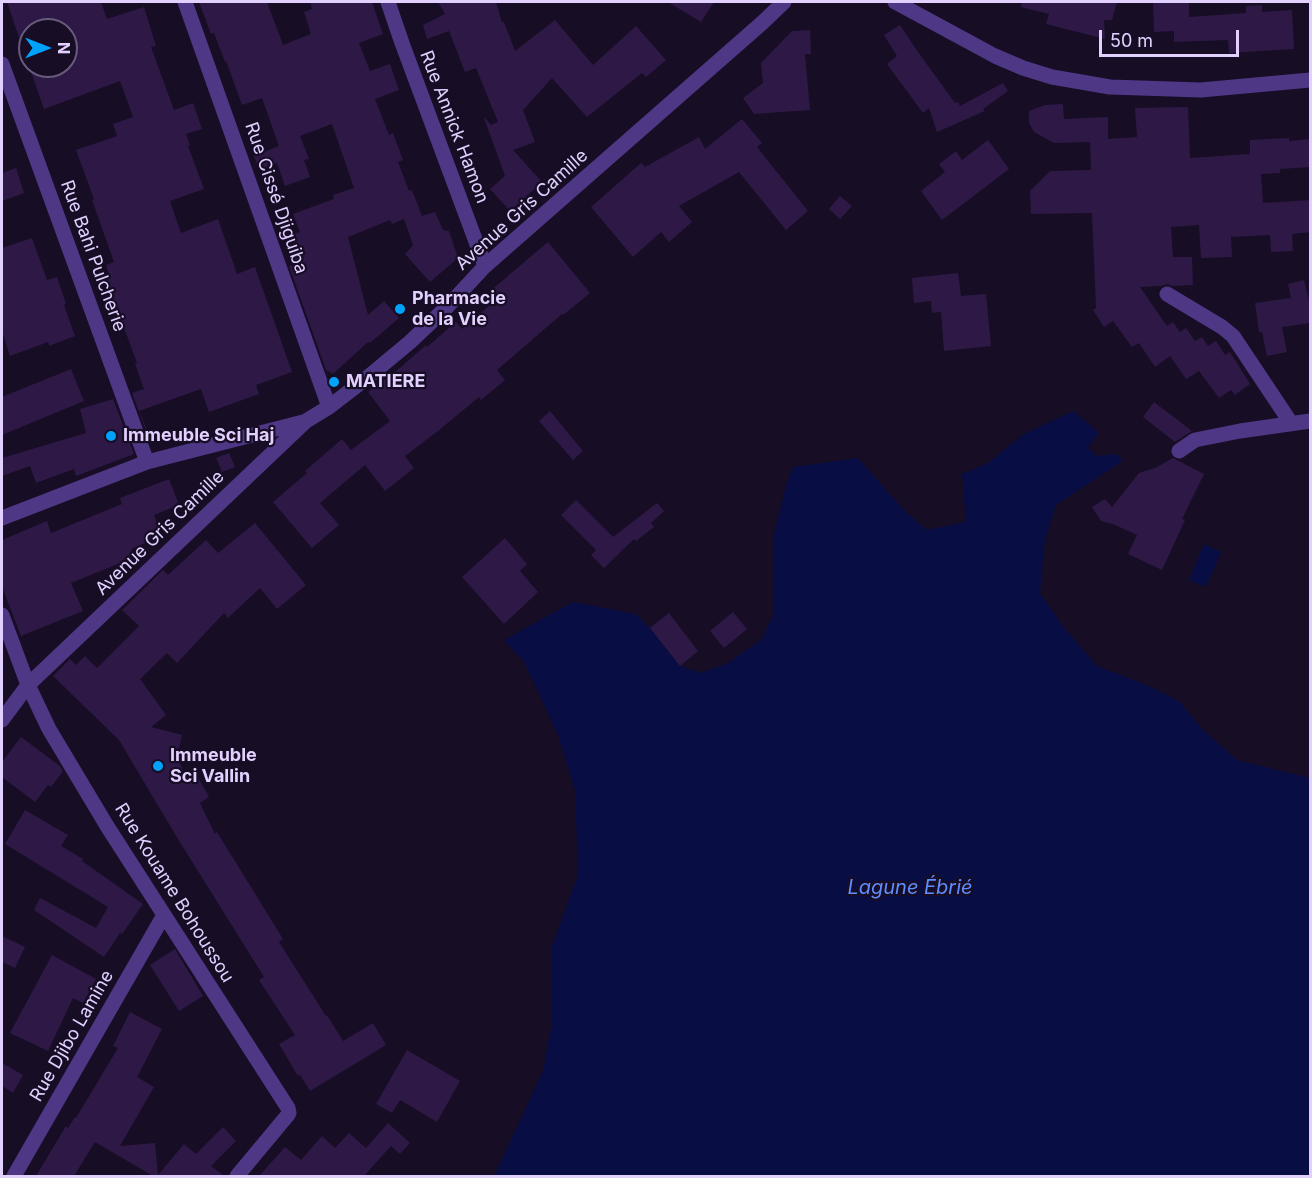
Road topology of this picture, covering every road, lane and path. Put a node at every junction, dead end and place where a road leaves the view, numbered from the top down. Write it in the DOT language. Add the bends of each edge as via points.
graph roads {
  1 [pos="185,2"];
  2 [pos="388,2"];
  3 [pos="784,2"];
  4 [pos="895,2"];
  5 [pos="2,64"];
  6 [pos="1311,80"];
  7 [pos="485,266"];
  8 [pos="1167,294"];
  9 [pos="329,407"];
  10 [pos="306,421"];
  11 [pos="1311,421"];
  12 [pos="1291,423"];
  13 [pos="1179,451"];
  14 [pos="147,462"];
  15 [pos="2,518"];
  16 [pos="2,615"];
  17 [pos="28,685"];
  18 [pos="2,720"];
  19 [pos="164,915"];
  20 [pos="14,1176"];
  21 [pos="237,1176"];
  1 -- 9 [label="street, Rue Cissé Djiguiba"];
  2 -- 7 [label="street, Rue Annick Hamon"];
  3 -- 7 [label="street, Avenue Gris Camille"];
  4 -- 6 [label="street" via="995,56 1053,77 1110,87 1201,90"];
  5 -- 14 [label="street, Rue Bahi Pulcherie"];
  7 -- 9 [label="street, Avenue Gris Camille" via="410,342"];
  8 -- 12 [label="street" via="1233,336"];
  9 -- 10 [label="street, Avenue Gris Camille"];
  10 -- 14 [label="street"];
  10 -- 17 [label="street, Avenue Gris Camille"];
  11 -- 12 [label="street"];
  12 -- 13 [label="street" via="1195,440"];
  14 -- 15 [label="street"];
  16 -- 17 [label="street, Rue Kouame Bohoussou"];
  17 -- 18 [label="street, Avenue Gris Camille"];
  17 -- 19 [label="street, Rue Kouame Bohoussou" via="49,729"];
  19 -- 20 [label="street, Rue Djibo Lamine"];
  19 -- 21 [label="street, Rue Kouame Bohoussou" via="288,1108 287,1116"];
}
